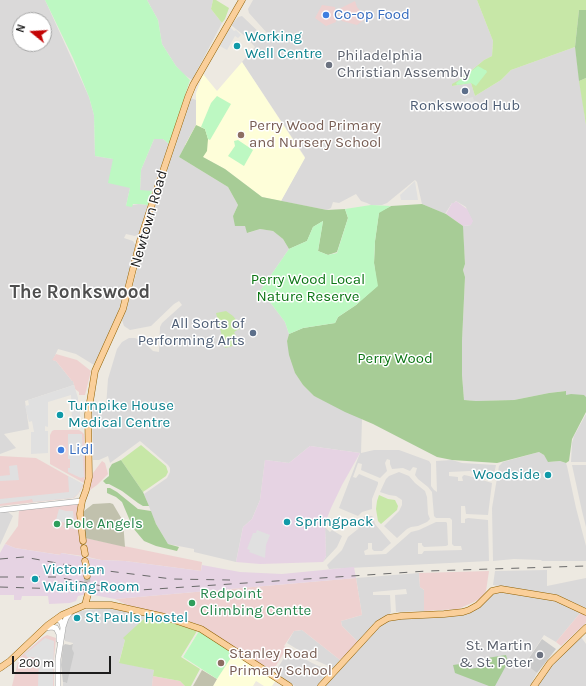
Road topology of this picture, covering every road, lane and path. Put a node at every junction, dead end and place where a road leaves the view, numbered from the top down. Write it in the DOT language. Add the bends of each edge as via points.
graph roads {
  1 [pos="242,0"];
  2 [pos="82,501"];
  3 [pos="0,510"];
  4 [pos="85,559"];
  5 [pos="88,594"];
  6 [pos="85,605"];
  7 [pos="72,610"];
  8 [pos="586,612"];
  9 [pos="56,619"];
  10 [pos="45,628"];
  11 [pos="63,628"];
  12 [pos="586,628"];
  13 [pos="61,639"];
  14 [pos="59,651"];
  15 [pos="0,668"];
  16 [pos="58,686"];
  17 [pos="289,686"];
  18 [pos="321,686"];
  19 [pos="534,686"];
  1 -- 2 [label="main road, Newtown Road" via="188,97 147,217 123,309 95,371 88,414 89,477"];
  2 -- 3 [label="street"];
  2 -- 4 [label="main road, Newtown Road" via="80,514"];
  5 -- 6 [label="main road"];
  6 -- 7 [label="main road"];
  6 -- 17 [label="main road" via="122,607 189,624 210,634"];
  7 -- 9 [label="main road"];
  7 -- 11 [label="street"];
  8 -- 18 [label="main road" via="556,598 501,589 492,591 478,605 463,612 388,618 378,624"];
  9 -- 10 [label="main road"];
  9 -- 11 [label="street" via="62,623"];
  9 -- 13 [label="street"];
  10 -- 14 [label="street" via="52,627 57,630"];
  10 -- 15 [label="main road"];
  11 -- 13 [label="street"];
  12 -- 19 [label="main road" via="550,663"];
  13 -- 14 [label="street"];
  14 -- 16 [label="street"];
}
